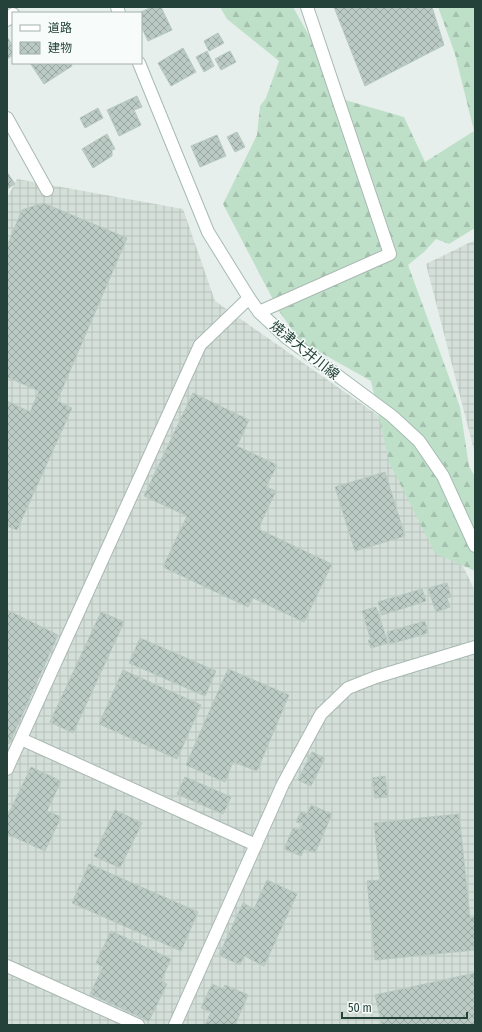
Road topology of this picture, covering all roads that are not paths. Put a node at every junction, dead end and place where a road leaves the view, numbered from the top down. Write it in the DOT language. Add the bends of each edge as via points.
graph roads {
  1 [pos="307,7"];
  2 [pos="139,64"];
  3 [pos="7,118"];
  4 [pos="47,190"];
  5 [pos="249,298"];
  6 [pos="259,312"];
  7 [pos="475,546"];
  8 [pos="475,647"];
  9 [pos="22,739"];
  10 [pos="7,770"];
  11 [pos="256,845"];
  12 [pos="7,966"];
  13 [pos="138,1025"];
  14 [pos="175,1025"];
  1 -- 6 [label="street" via="390,254"];
  2 -- 5 [label="street, 焼津大井川線" via="208,232"];
  3 -- 4 [label="street"];
  5 -- 6 [label="street, 焼津大井川線"];
  5 -- 9 [label="street" via="200,345"];
  6 -- 7 [label="street, 焼津大井川線" via="287,338 392,416 419,441 443,476"];
  8 -- 11 [label="street" via="348,688 321,714 283,784"];
  9 -- 10 [label="street"];
  9 -- 11 [label="street"];
  11 -- 14 [label="street"];
  12 -- 13 [label="street"];
}
